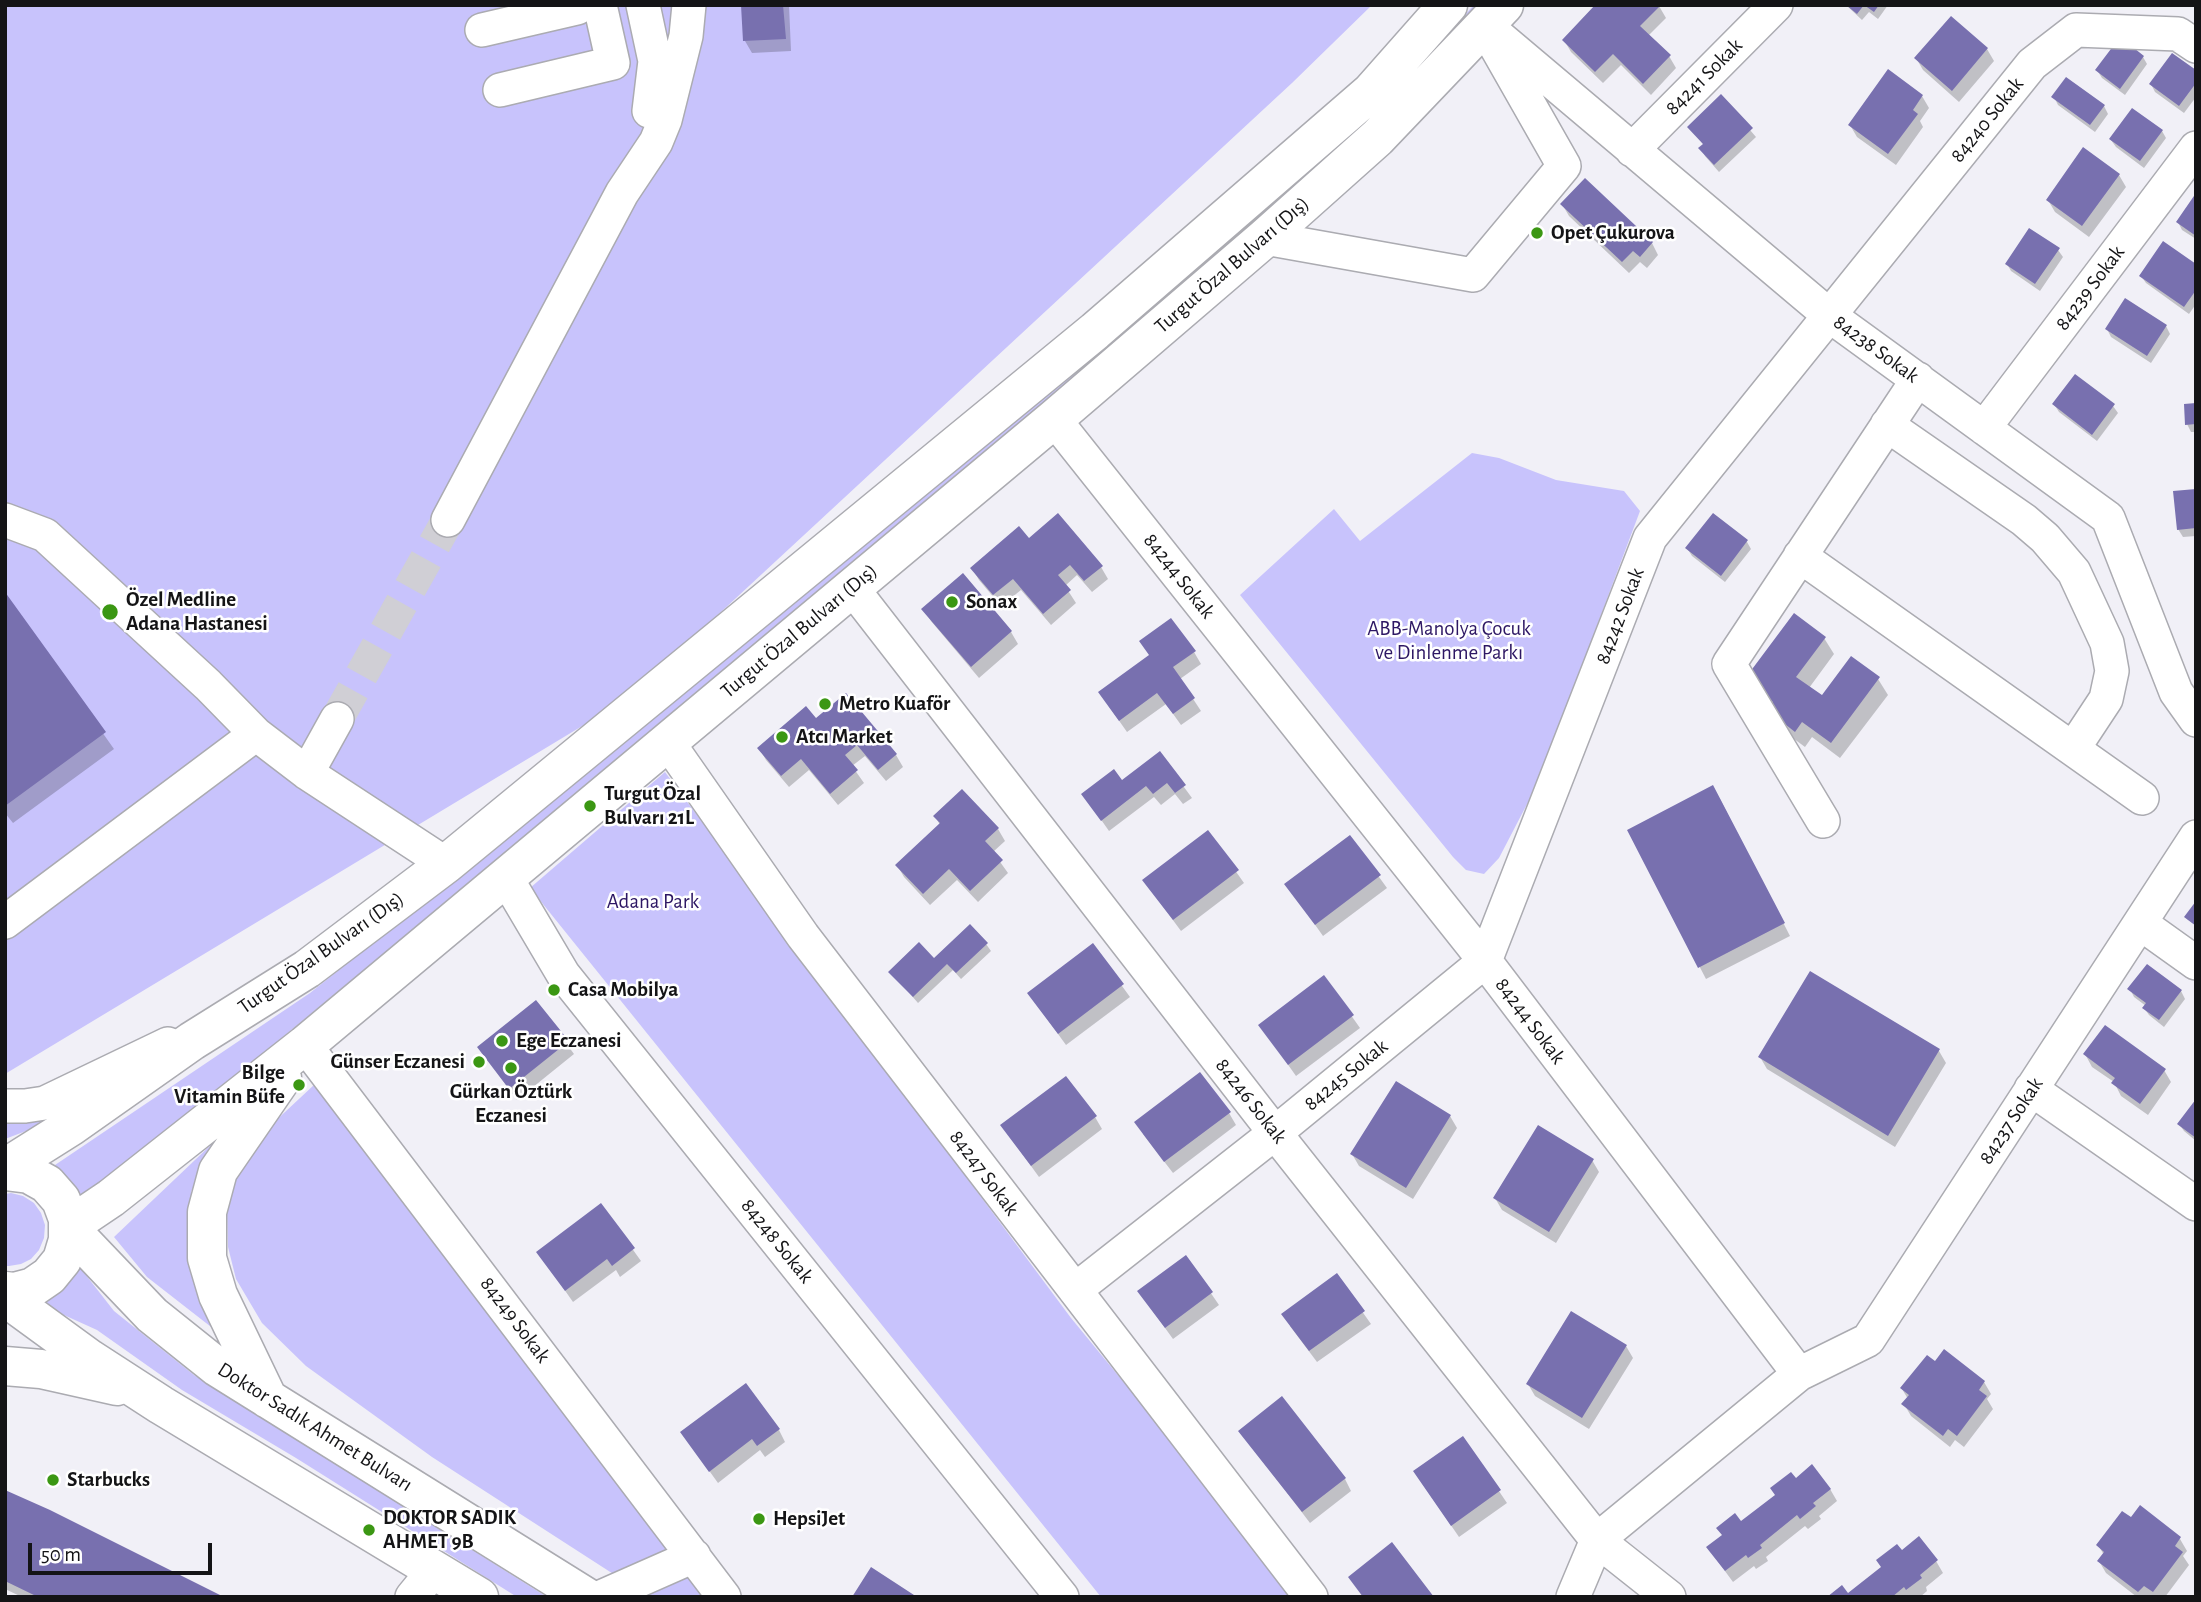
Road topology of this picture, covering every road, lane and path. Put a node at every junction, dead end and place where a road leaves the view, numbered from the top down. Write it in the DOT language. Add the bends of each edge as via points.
graph roads {
  1 [pos="643,5"];
  2 [pos="689,5"];
  3 [pos="1448,5"];
  4 [pos="1776,5"];
  5 [pos="584,6"];
  6 [pos="1494,15"];
  7 [pos="482,30"];
  8 [pos="2196,46"];
  9 [pos="500,90"];
  10 [pos="2196,148"];
  11 [pos="1632,150"];
  12 [pos="622,193"];
  13 [pos="1265,238"];
  14 [pos="1830,316"];
  15 [pos="1918,379"];
  16 [pos="1054,419"];
  17 [pos="1887,425"];
  18 [pos="1984,428"];
  19 [pos="5,520"];
  20 [pos="448,520"];
  21 [pos="1800,556"];
  22 [pos="852,588"];
  23 [pos="337,719"];
  24 [pos="2196,720"];
  25 [pos="256,734"];
  26 [pos="667,741"];
  27 [pos="2073,749"];
  28 [pos="307,773"];
  29 [pos="2143,798"];
  30 [pos="1823,821"];
  31 [pos="2196,837"];
  32 [pos="446,864"];
  33 [pos="505,876"];
  34 [pos="5,922"];
  35 [pos="2140,923"];
  36 [pos="1485,961"];
  37 [pos="2196,963"];
  38 [pos="192,1041"];
  39 [pos="305,1045"];
  40 [pos="2031,1089"];
  41 [pos="5,1106"];
  42 [pos="1275,1133"];
  43 [pos="5,1169"];
  44 [pos="2196,1204"];
  45 [pos="68,1227"];
  46 [pos="1075,1290"];
  47 [pos="5,1291"];
  48 [pos="5,1297"];
  49 [pos="5,1366"];
  50 [pos="1799,1374"];
  51 [pos="139,1391"];
  52 [pos="268,1399"];
  53 [pos="1597,1540"];
  54 [pos="694,1556"];
  55 [pos="423,1583"];
  56 [pos="479,1597"];
  57 [pos="586,1597"];
  58 [pos="601,1597"];
  59 [pos="724,1597"];
  60 [pos="1062,1597"];
  61 [pos="1311,1597"];
  62 [pos="1573,1597"];
  63 [pos="1669,1597"];
  1 -- 12 [label="street" via="655,61 652,93"];
  2 -- 12 [label="street" via="666,120"];
  3 -- 32 [label="main road, Turgut Özal Bulvarı (Dış)" via="1371,92 1095,331"];
  4 -- 11 [label="street, 84241 Sokak"];
  5 -- 7 [label="street"];
  5 -- 9 [label="street" via="591,68"];
  6 -- 11 [label="street, 84238 Sokak"];
  6 -- 13 [label="main road, Turgut Özal Bulvarı (Dış)" via="1377,138"];
  6 -- 13 [label="street" via="1564,166 1473,275"];
  8 -- 14 [label="street, 84240 Sokak" via="2178,34 2076,30 2032,64"];
  10 -- 18 [label="street, 84239 Sokak"];
  11 -- 14 [label="street, 84238 Sokak"];
  12 -- 20 [label="street"];
  13 -- 16 [label="main road, Turgut Özal Bulvarı (Dış)"];
  14 -- 15 [label="street, 84238 Sokak"];
  14 -- 36 [label="street, 84242 Sokak" via="1650,538"];
  15 -- 17 [label="street"];
  15 -- 18 [label="street, 84238 Sokak"];
  16 -- 22 [label="main road, Turgut Özal Bulvarı (Dış)"];
  16 -- 36 [label="street, 84244 Sokak"];
  17 -- 21 [label="street"];
  17 -- 27 [label="street" via="2024,520 2074,572 2107,643 2112,671 2106,699"];
  18 -- 24 [label="street, 84238 Sokak" via="2108,519 2176,692"];
  19 -- 25 [label="street" via="45,535"];
  21 -- 27 [label="street"];
  21 -- 30 [label="street" via="1729,664"];
  22 -- 26 [label="main road, Turgut Özal Bulvarı (Dış)"];
  22 -- 42 [label="street, 84246 Sokak"];
  23 -- 28 [label="street"];
  25 -- 28 [label="street"];
  25 -- 34 [label="street"];
  26 -- 33 [label="main road, Turgut Özal Bulvarı (Dış)"];
  26 -- 46 [label="street, 84247 Sokak" via="803,936"];
  27 -- 29 [label="street"];
  28 -- 32 [label="street"];
  31 -- 35 [label="street, 84237 Sokak"];
  32 -- 38 [label="main road, Turgut Özal Bulvarı (Dış)" via="307,969"];
  33 -- 39 [label="main road, Turgut Özal Bulvarı (Dış)"];
  33 -- 60 [label="street, 84248 Sokak" via="563,974"];
  35 -- 37 [label="street"];
  35 -- 40 [label="street, 84237 Sokak"];
  36 -- 42 [label="street, 84245 Sokak"];
  36 -- 50 [label="street, 84244 Sokak"];
  38 -- 41 [label="street" via="165,1044 45,1103"];
  38 -- 43 [label="main road, Turgut Özal Bulvarı (Dış)"];
  39 -- 45 [label="main road, Turgut Özal Bulvarı (Dış)"];
  39 -- 52 [label="main road" via="218,1171 207,1212 208,1258 218,1295"];
  39 -- 54 [label="street, 84249 Sokak"];
  40 -- 44 [label="street"];
  40 -- 50 [label="street, 84237 Sokak" via="1868,1340"];
  42 -- 46 [label="street, 84245 Sokak"];
  42 -- 53 [label="street, 84246 Sokak"];
  43 -- 45 [label="main road" via="47,1184 61,1200"];
  45 -- 47 [label="main road" via="62,1260 49,1276 33,1287"];
  45 -- 52 [label="main road, Doktor Sadık Ahmet Bulvarı" via="152,1315 217,1367"];
  46 -- 61 [label="street, 84247 Sokak"];
  48 -- 51 [label="main road"];
  49 -- 51 [label="main road" via="41,1369"];
  50 -- 53 [label="street"];
  51 -- 55 [label="main road"];
  52 -- 57 [label="main road, Doktor Sadık Ahmet Bulvarı"];
  53 -- 62 [label="street"];
  53 -- 63 [label="street, 84246 Sokak"];
  54 -- 58 [label="street"];
  54 -- 59 [label="street, 84249 Sokak"];
  55 -- 56 [label="main road"];
}
